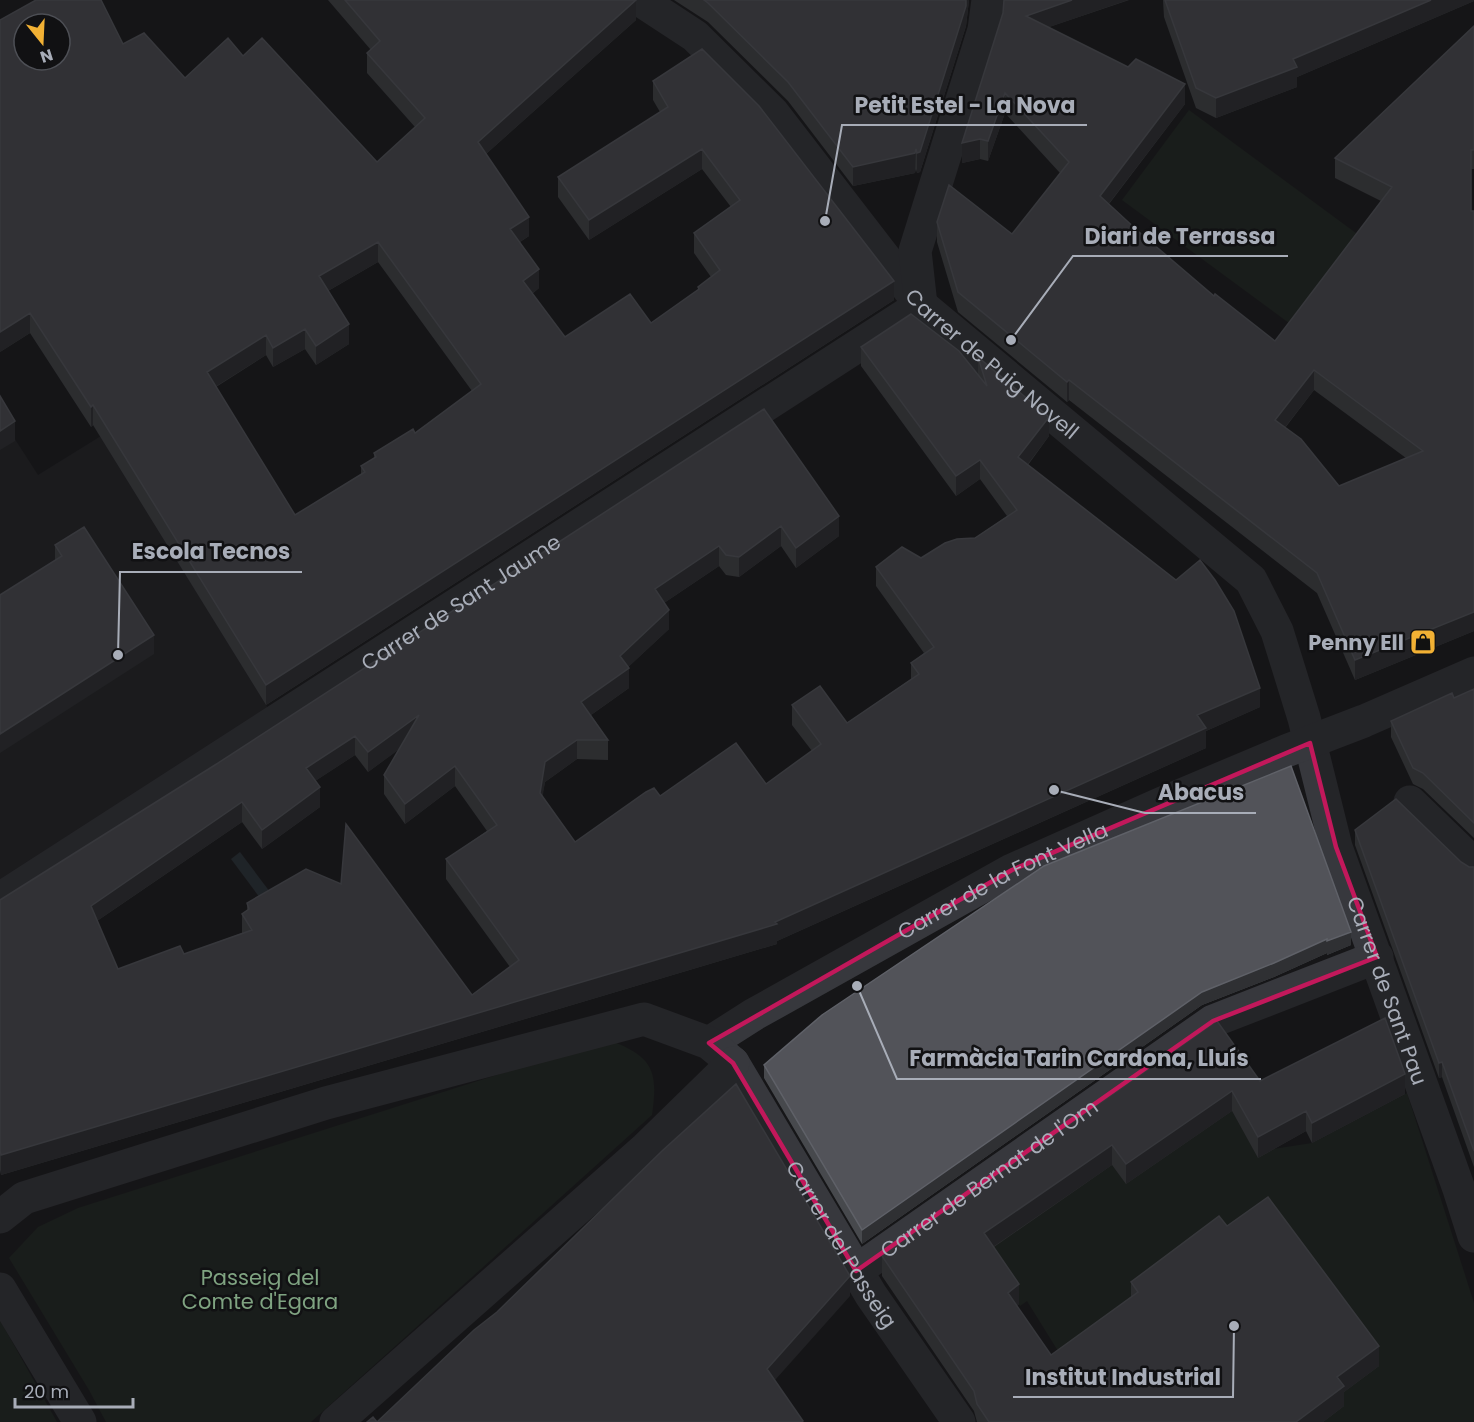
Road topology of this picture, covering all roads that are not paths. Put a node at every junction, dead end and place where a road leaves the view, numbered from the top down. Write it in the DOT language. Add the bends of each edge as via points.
graph roads {
  1 [pos="640,0"];
  2 [pos="988,0"];
  3 [pos="921,305"];
  4 [pos="1474,674"];
  5 [pos="1310,743"];
  6 [pos="1410,802"];
  7 [pos="1474,864"];
  8 [pos="0,899"];
  9 [pos="1377,957"];
  10 [pos="721,1053"];
  11 [pos="0,1217"];
  12 [pos="1474,1236"];
  13 [pos="856,1271"];
  14 [pos="0,1290"];
  15 [pos="80,1422"];
  16 [pos="336,1422"];
  17 [pos="959,1422"];
  1 -- 3 [label="street, Carrer de Puig Novell" via="695,36 773,112"];
  2 -- 3 [label="street" via="984,30 915,251"];
  3 -- 5 [label="street, Carrer de Puig Novell" via="1251,580 1277,631"];
  3 -- 8 [label="street, Carrer de Sant Jaume"];
  4 -- 5 [label="street, Carrer de la Font Vella"];
  5 -- 9 [label="street, Carrer de Sant Pau" via="1336,847"];
  5 -- 10 [label="street, Carrer de la Font Vella" via="1012,870 753,1015"];
  6 -- 7 [label="street"];
  9 -- 12 [label="street, Carrer de Sant Pau"];
  9 -- 13 [label="street, Carrer de Bernat de l'Om" via="1213,1021"];
  10 -- 11 [label="street" via="644,1019 315,1106 24,1198"];
  10 -- 13 [label="street, Carrer del Passeig"];
  10 -- 16 [label="street" via="646,1148"];
  13 -- 17 [label="street, Carrer del Passeig"];
  14 -- 15 [label="street"];
}
